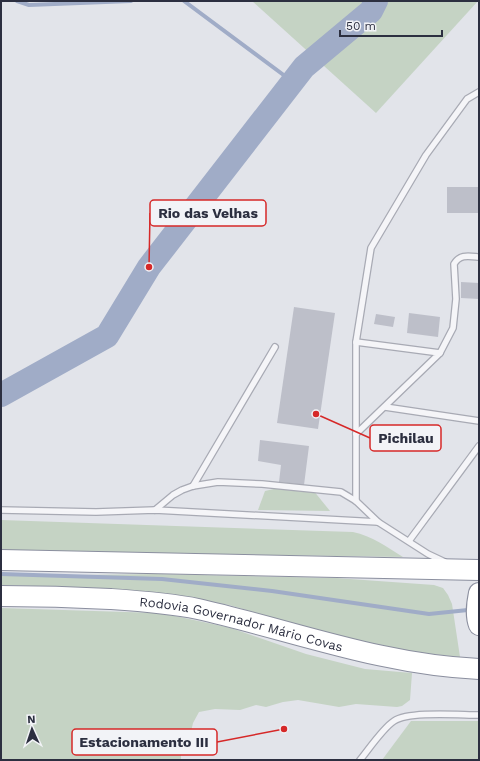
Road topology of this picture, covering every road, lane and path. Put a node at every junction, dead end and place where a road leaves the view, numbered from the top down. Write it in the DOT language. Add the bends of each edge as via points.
graph roads {
  1 [pos="479,92"];
  2 [pos="479,257"];
  3 [pos="356,342"];
  4 [pos="275,347"];
  5 [pos="440,353"];
  6 [pos="385,407"];
  7 [pos="479,421"];
  8 [pos="356,434"];
  9 [pos="479,446"];
  10 [pos="193,486"];
  11 [pos="356,501"];
  12 [pos="1,510"];
  13 [pos="155,510"];
  14 [pos="378,522"];
  15 [pos="409,541"];
  16 [pos="1,560"];
  17 [pos="472,570"];
  18 [pos="479,593"];
  19 [pos="1,596"];
  20 [pos="479,625"];
  21 [pos="479,669"];
  22 [pos="479,715"];
  23 [pos="360,760"];
  1 -- 3 [label="lane" via="467,99 426,155 370,248"];
  2 -- 5 [label="lane" via="463,256 454,264 456,299 453,328"];
  3 -- 5 [label="lane"];
  3 -- 8 [label="lane"];
  4 -- 10 [label="lane"];
  5 -- 6 [label="lane"];
  6 -- 7 [label="lane"];
  6 -- 8 [label="lane"];
  8 -- 11 [label="lane"];
  9 -- 15 [label="lane"];
  10 -- 11 [label="lane" via="218,482 304,487 341,492"];
  10 -- 13 [label="lane" via="173,495"];
  11 -- 14 [label="lane"];
  12 -- 13 [label="lane"];
  13 -- 14 [label="lane"];
  14 -- 15 [label="lane"];
  15 -- 17 [label="lane" via="428,554"];
  16 -- 17 [label="highway"];
  18 -- 20 [label="highway"];
  19 -- 21 [label="highway, Rodovia Governador Mário Covas" via="164,603 197,609 388,658"];
  22 -- 23 [label="lane" via="420,715 401,718 388,725"];
}
